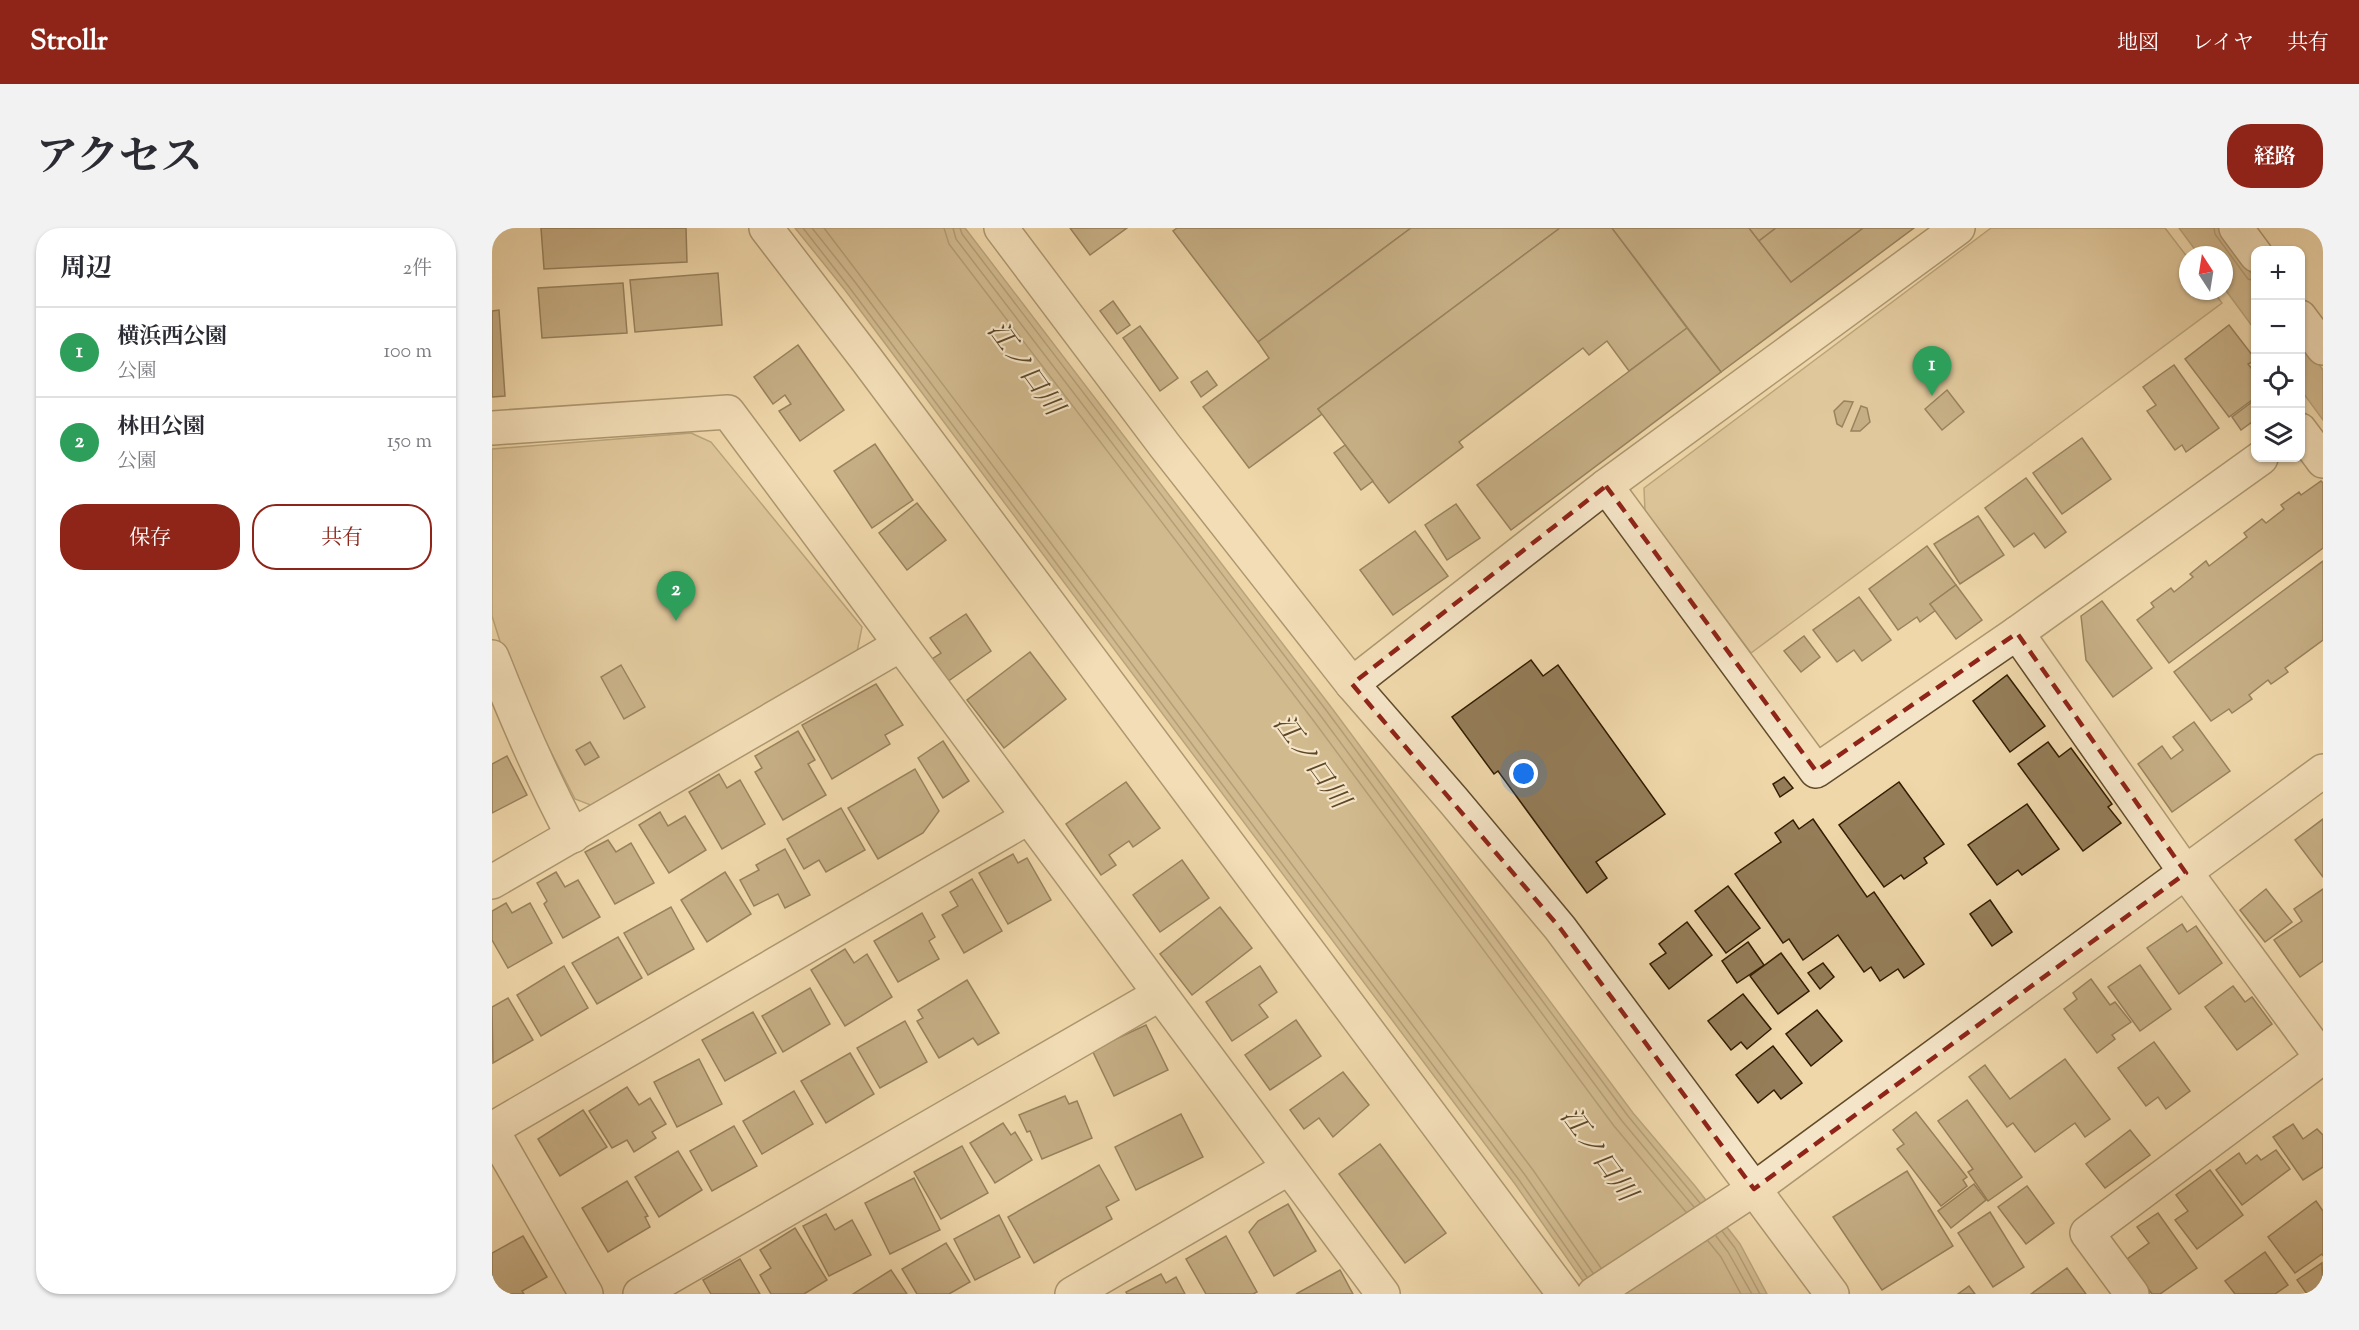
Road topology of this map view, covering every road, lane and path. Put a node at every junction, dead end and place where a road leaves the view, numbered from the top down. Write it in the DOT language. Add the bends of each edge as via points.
graph roads {
  1 [pos="766,228"];
  2 [pos="1002,228"];
  3 [pos="1958,228"];
  4 [pos="2236,228"];
  5 [pos="2251,248"];
  6 [pos="2305,323"];
  7 [pos="2323,348"];
  8 [pos="492,428"];
  9 [pos="2305,436"];
  10 [pos="2323,461"];
  11 [pos="2255,462"];
  12 [pos="1606,486"];
  13 [pos="2017,633"];
  14 [pos="900,645"];
  15 [pos="492,657"];
  16 [pos="1352,684"];
  17 [pos="2323,771"];
  18 [pos="1029,817"];
  19 [pos="573,836"];
  20 [pos="2186,873"];
  21 [pos="492,882"];
  22 [pos="1160,994"];
  23 [pos="2323,1057"];
  24 [pos="492,1129"];
  25 [pos="1289,1168"];
  26 [pos="1754,1189"];
  27 [pos="586,1294"];
  28 [pos="640,1294"];
  29 [pos="1072,1294"];
  30 [pos="1383,1294"];
  31 [pos="1564,1294"];
  32 [pos="1594,1294"];
  33 [pos="1832,1294"];
  34 [pos="2132,1294"];
  1 -- 31 [label="street"];
  2 -- 16 [label="street"];
  3 -- 12 [label="street"];
  4 -- 5 [label="street"];
  6 -- 7 [label="street"];
  8 -- 14 [label="street" via="728,412"];
  9 -- 10 [label="street"];
  11 -- 13 [label="street"];
  12 -- 13 [label="street" via="1816,771"];
  12 -- 16 [label="street"];
  13 -- 20 [label="street"];
  14 -- 18 [label="street"];
  14 -- 19 [label="street"];
  15 -- 19 [label="street" via="521,729"];
  16 -- 26 [label="street" via="1560,928"];
  17 -- 20 [label="street"];
  18 -- 22 [label="street"];
  18 -- 24 [label="street"];
  19 -- 21 [label="street"];
  20 -- 23 [label="street"];
  20 -- 26 [label="street"];
  22 -- 25 [label="street"];
  22 -- 28 [label="street"];
  23 -- 34 [label="street" via="2087,1233"];
  24 -- 27 [label="street"];
  25 -- 29 [label="street"];
  25 -- 30 [label="street"];
  26 -- 32 [label="street"];
  26 -- 33 [label="street"];
}
